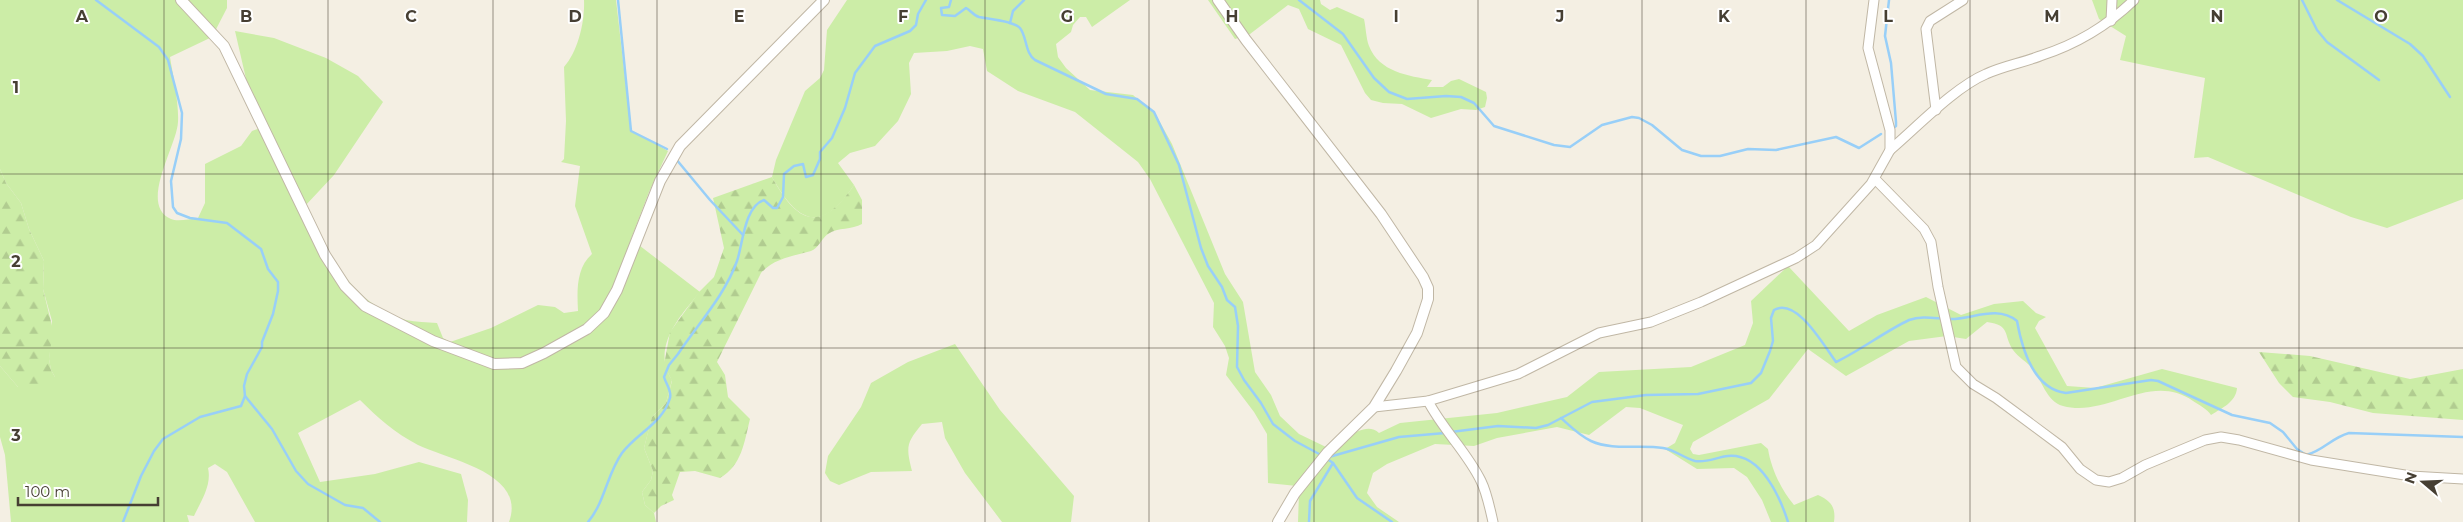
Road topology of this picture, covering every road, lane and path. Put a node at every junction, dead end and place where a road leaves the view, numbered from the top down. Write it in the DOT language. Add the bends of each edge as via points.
graph roads {
  1 [pos="181,0"];
  2 [pos="824,0"];
  3 [pos="1218,0"];
  4 [pos="1874,0"];
  5 [pos="1963,0"];
  6 [pos="2112,0"];
  7 [pos="2134,0"];
  8 [pos="2111,21"];
  9 [pos="1936,110"];
  10 [pos="1890,150"];
  11 [pos="1875,178"];
  12 [pos="1428,401"];
  13 [pos="1374,406"];
  14 [pos="2463,479"];
  15 [pos="1278,522"];
  16 [pos="1493,522"];
  1 -- 2 [label="street" via="224,46 325,255 345,286 365,306 381,316 470,356 505,365 522,363 544,353 587,329 604,314 617,290 660,182 680,146"];
  3 -- 13 [label="street" via="1381,214 1428,288 1428,299 1417,333"];
  4 -- 10 [label="street" via="1868,48 1890,130"];
  5 -- 9 [label="street" via="1930,21 1926,29"];
  6 -- 8 [label="street"];
  7 -- 8 [label="street"];
  8 -- 9 [label="street" via="2085,39 1986,74 1969,83"];
  9 -- 10 [label="street"];
  10 -- 11 [label="street"];
  11 -- 12 [label="street" via="1816,245 1796,258 1651,322 1599,333 1518,374"];
  11 -- 14 [label="street" via="1924,229 1931,242 1956,366 1973,384 2062,447 2080,470 2096,480 2109,482 2122,478 2205,440 2221,437 2311,460 2411,476"];
  12 -- 13 [label="street"];
  12 -- 16 [label="street" via="1482,482"];
  13 -- 15 [label="street" via="1328,452 1295,493"];
}
